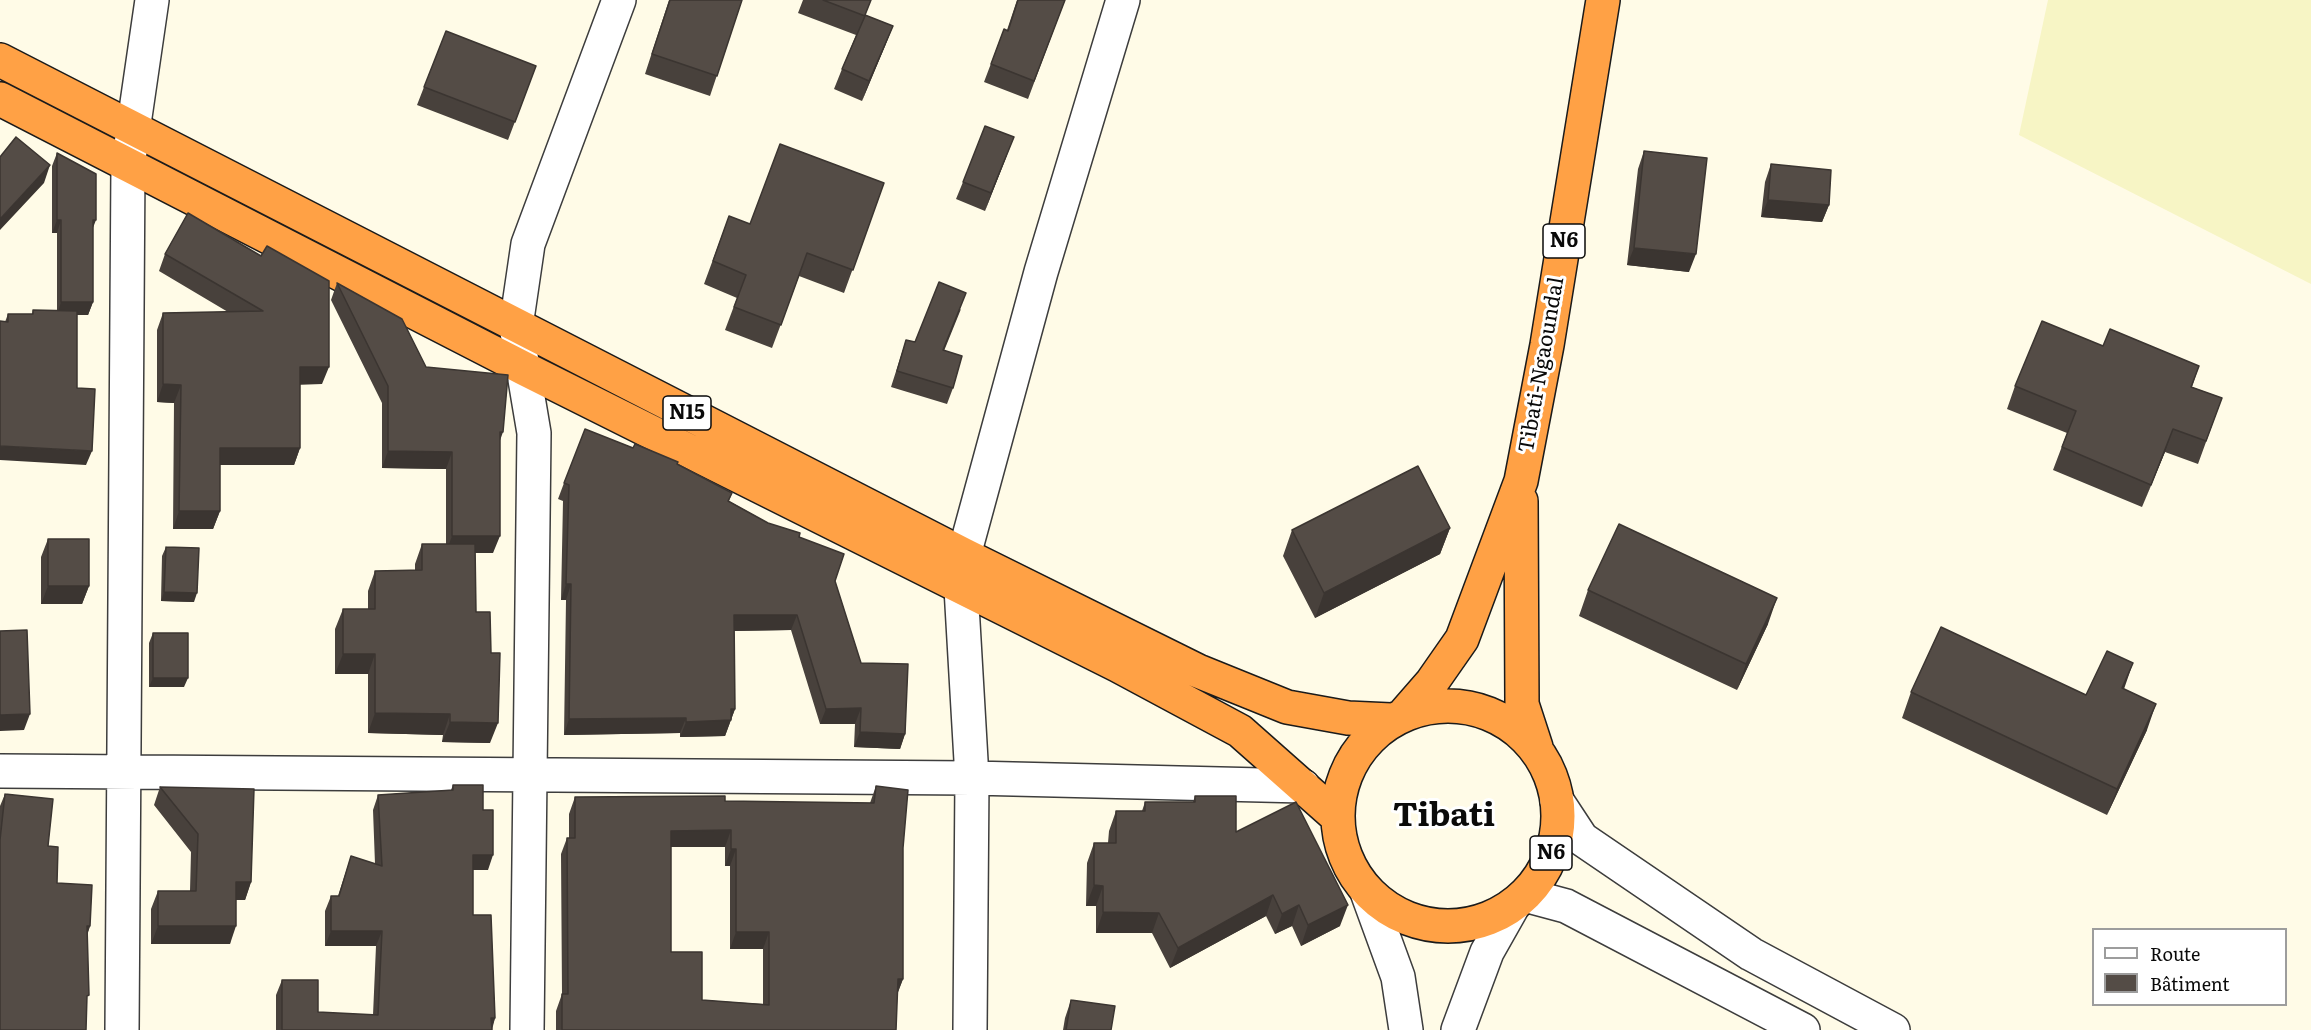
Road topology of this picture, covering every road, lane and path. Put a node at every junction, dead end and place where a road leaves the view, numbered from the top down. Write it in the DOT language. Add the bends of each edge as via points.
graph roads {
  1 [pos="152,0"];
  2 [pos="618,0"];
  3 [pos="1123,0"];
  4 [pos="1603,0"];
  5 [pos="0,60"];
  6 [pos="0,99"];
  7 [pos="131,130"];
  8 [pos="128,165"];
  9 [pos="516,326"];
  10 [pos="525,369"];
  11 [pos="1521,481"];
  12 [pos="964,555"];
  13 [pos="961,588"];
  14 [pos="1398,716"];
  15 [pos="1536,748"];
  16 [pos="0,771"];
  17 [pos="123,773"];
  18 [pos="528,773"];
  19 [pos="972,778"];
  20 [pos="1304,786"];
  21 [pos="1557,801"];
  22 [pos="1336,816"];
  23 [pos="1367,892"];
  24 [pos="1519,901"];
  25 [pos="122,1030"];
  26 [pos="527,1030"];
  27 [pos="970,1030"];
  28 [pos="1406,1030"];
  29 [pos="1458,1030"];
  30 [pos="1803,1030"];
  31 [pos="1893,1030"];
  1 -- 7 [label="street"];
  2 -- 9 [label="street" via="528,244"];
  3 -- 12 [label="street" via="1041,272"];
  4 -- 11 [label="highway, Tibati-Ngaoundal / N6"];
  5 -- 7 [label="highway, N15"];
  6 -- 8 [label="highway, N15"];
  7 -- 8 [label="street"];
  7 -- 9 [label="highway, N15"];
  8 -- 10 [label="highway, N15"];
  8 -- 17 [label="street"];
  9 -- 10 [label="street"];
  9 -- 12 [label="highway, N15"];
  10 -- 13 [label="highway, N15"];
  10 -- 18 [label="street" via="534,433"];
  11 -- 14 [label="highway, Tibati-Ngaoundal / N6" via="1461,639 1432,682"];
  11 -- 15 [label="highway, Tibati-Ngaoundal / N6" via="1522,704"];
  12 -- 13 [label="street"];
  12 -- 14 [label="highway, N15" via="1198,670 1287,707 1348,718"];
  13 -- 19 [label="street"];
  13 -- 20 [label="highway, N15" via="1118,665 1240,731"];
  14 -- 15 [label="highway, Tibati-Ngaoundal / N6" via="1433,705 1462,705 1490,713 1516,728"];
  14 -- 22 [label="highway, Tibati-Ngaoundal / N6" via="1362,745 1343,778"];
  15 -- 21 [label="highway, Tibati-Ngaoundal / N6" via="1550,773"];
  16 -- 17 [label="street"];
  17 -- 18 [label="street"];
  17 -- 25 [label="street"];
  18 -- 19 [label="street"];
  18 -- 26 [label="street"];
  19 -- 20 [label="street"];
  19 -- 27 [label="street"];
  20 -- 22 [label="highway, N15"];
  21 -- 24 [label="highway, Tibati-Ngaoundal / N6" via="1557,836 1545,868"];
  21 -- 31 [label="street" via="1582,839 1751,954"];
  22 -- 23 [label="highway, Tibati-Ngaoundal / N6" via="1351,870"];
  23 -- 24 [label="highway, Tibati-Ngaoundal / N6" via="1392,912 1422,924 1454,927 1485,921"];
  23 -- 28 [label="street" via="1398,977"];
  24 -- 29 [label="street" via="1487,952"];
  24 -- 30 [label="street" via="1566,906"];
}
